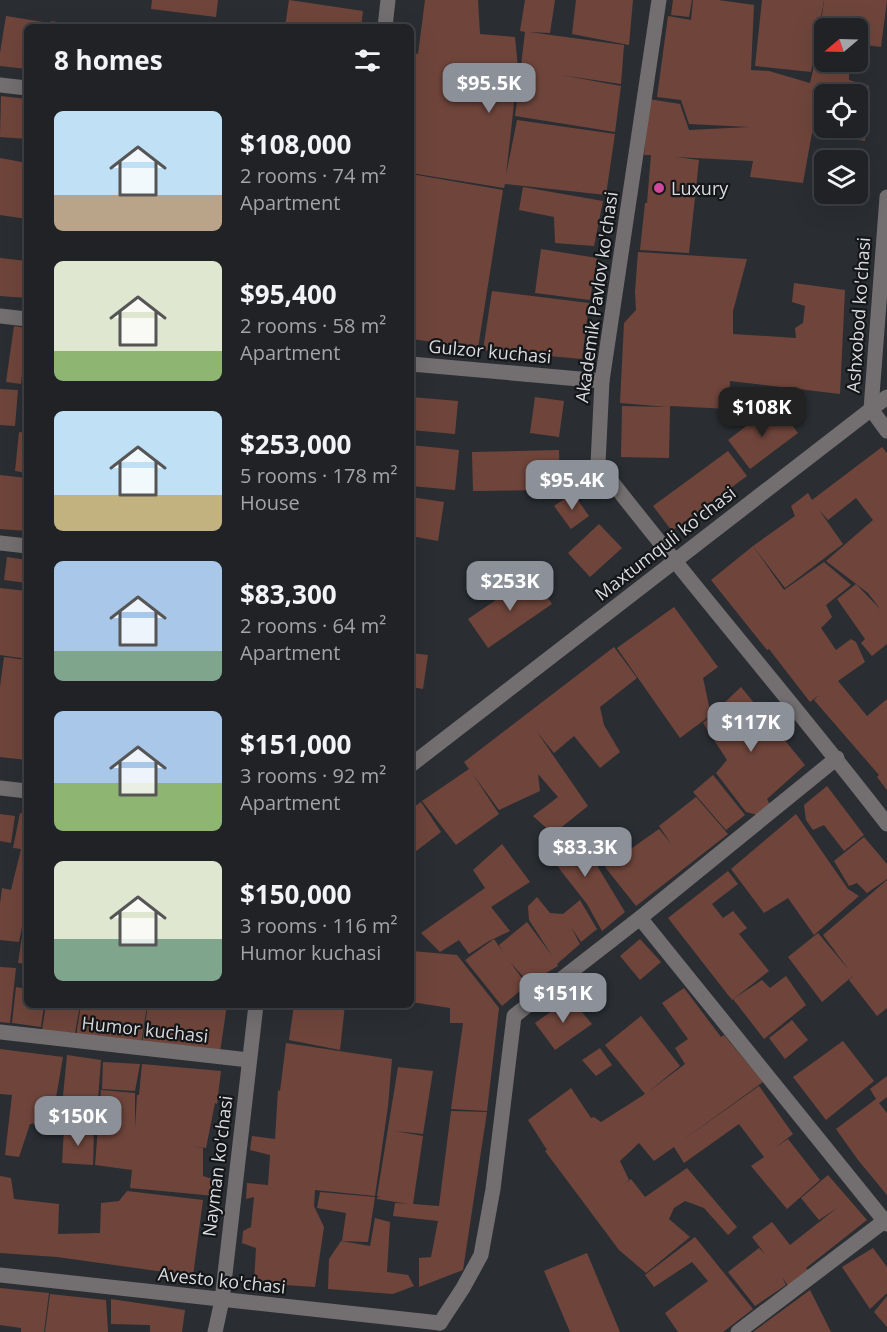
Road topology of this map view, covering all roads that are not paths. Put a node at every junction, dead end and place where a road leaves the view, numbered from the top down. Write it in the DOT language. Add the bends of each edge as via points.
graph roads {
  1 [pos="388,0"];
  2 [pos="659,0"];
  3 [pos="385,24"];
  4 [pos="0,85"];
  5 [pos="24,88"];
  6 [pos="887,197"];
  7 [pos="0,316"];
  8 [pos="24,319"];
  9 [pos="414,364"];
  10 [pos="602,381"];
  11 [pos="887,397"];
  12 [pos="871,408"];
  13 [pos="887,431"];
  14 [pos="0,543"];
  15 [pos="24,546"];
  16 [pos="674,562"];
  17 [pos="837,758"];
  18 [pos="414,763"];
  19 [pos="0,788"];
  20 [pos="24,791"];
  21 [pos="887,824"];
  22 [pos="640,918"];
  23 [pos="256,1008"];
  24 [pos="0,1032"];
  25 [pos="249,1060"];
  26 [pos="886,1221"];
  27 [pos="0,1275"];
  28 [pos="222,1300"];
  29 [pos="443,1327"];
  30 [pos="215,1332"];
  31 [pos="738,1332"];
  1 -- 3 [label="street"];
  2 -- 10 [label="street, Akademik Pavlov ko'chasi"];
  4 -- 5 [label="street"];
  6 -- 12 [label="street, Ashxobod ko'chasi"];
  7 -- 8 [label="street"];
  9 -- 10 [label="street, Gulzor kuchasi"];
  10 -- 16 [label="street, Akademik Pavlov ko'chasi" via="598,464"];
  11 -- 12 [label="street, Maxtumquli ko'chasi"];
  12 -- 13 [label="street, Ashxobod ko'chasi"];
  12 -- 16 [label="street, Maxtumquli ko'chasi"];
  14 -- 15 [label="street"];
  16 -- 17 [label="street, Akademik Pavlov ko'chasi"];
  16 -- 18 [label="street, Maxtumquli ko'chasi"];
  17 -- 21 [label="street, Akademik Pavlov ko'chasi"];
  17 -- 22 [label="street"];
  19 -- 20 [label="street"];
  22 -- 26 [label="street"];
  22 -- 29 [label="street" via="514,1016 481,1255"];
  23 -- 25 [label="street, Nayman ko'chasi"];
  24 -- 25 [label="street, Humor kuchasi"];
  25 -- 28 [label="street, Nayman ko'chasi"];
  26 -- 31 [label="street"];
  27 -- 28 [label="street, Avesto ko'chasi"];
  28 -- 29 [label="street, Avesto ko'chasi"];
  28 -- 30 [label="street, Nayman ko'chasi"];
}
